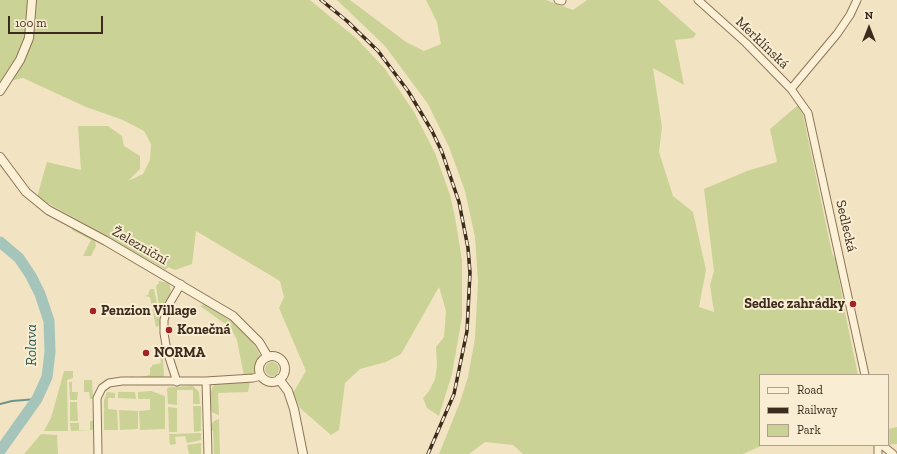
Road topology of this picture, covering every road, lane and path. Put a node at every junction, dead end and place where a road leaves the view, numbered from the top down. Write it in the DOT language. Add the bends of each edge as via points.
graph roads {
  1 [pos="32,0"];
  2 [pos="698,0"];
  3 [pos="857,0"];
  4 [pos="791,89"];
  5 [pos="0,91"];
  6 [pos="0,157"];
  7 [pos="180,284"];
  8 [pos="268,357"];
  9 [pos="865,374"];
  10 [pos="261,376"];
  11 [pos="279,379"];
  12 [pos="206,381"];
  13 [pos="177,382"];
  14 [pos="881,446"];
  15 [pos="897,449"];
  16 [pos="98,454"];
  17 [pos="208,454"];
  18 [pos="303,454"];
  19 [pos="878,454"];
  20 [pos="893,454"];
  1 -- 5 [label="street" via="30,38 20,60"];
  2 -- 4 [label="street, Merklínská" via="746,43"];
  3 -- 4 [label="street" via="837,34"];
  4 -- 9 [label="street, Sedlecká" via="808,113"];
  6 -- 7 [label="street, Železniční" via="26,192 48,210"];
  7 -- 8 [label="street, Železniční" via="233,316 259,342"];
  7 -- 13 [label="street" via="168,306 164,320 167,351"];
  8 -- 10 [label="street" via="260,365"];
  8 -- 11 [label="street" via="278,358 283,363 284,372"];
  10 -- 11 [label="street" via="269,381"];
  10 -- 12 [label="street"];
  11 -- 18 [label="street" via="288,391 294,409"];
  12 -- 13 [label="street"];
  12 -- 17 [label="street"];
  13 -- 16 [label="street" via="114,382 102,388 97,398"];
  14 -- 15 [label="street"];
  14 -- 19 [label="street"];
  14 -- 20 [label="street"];
}
